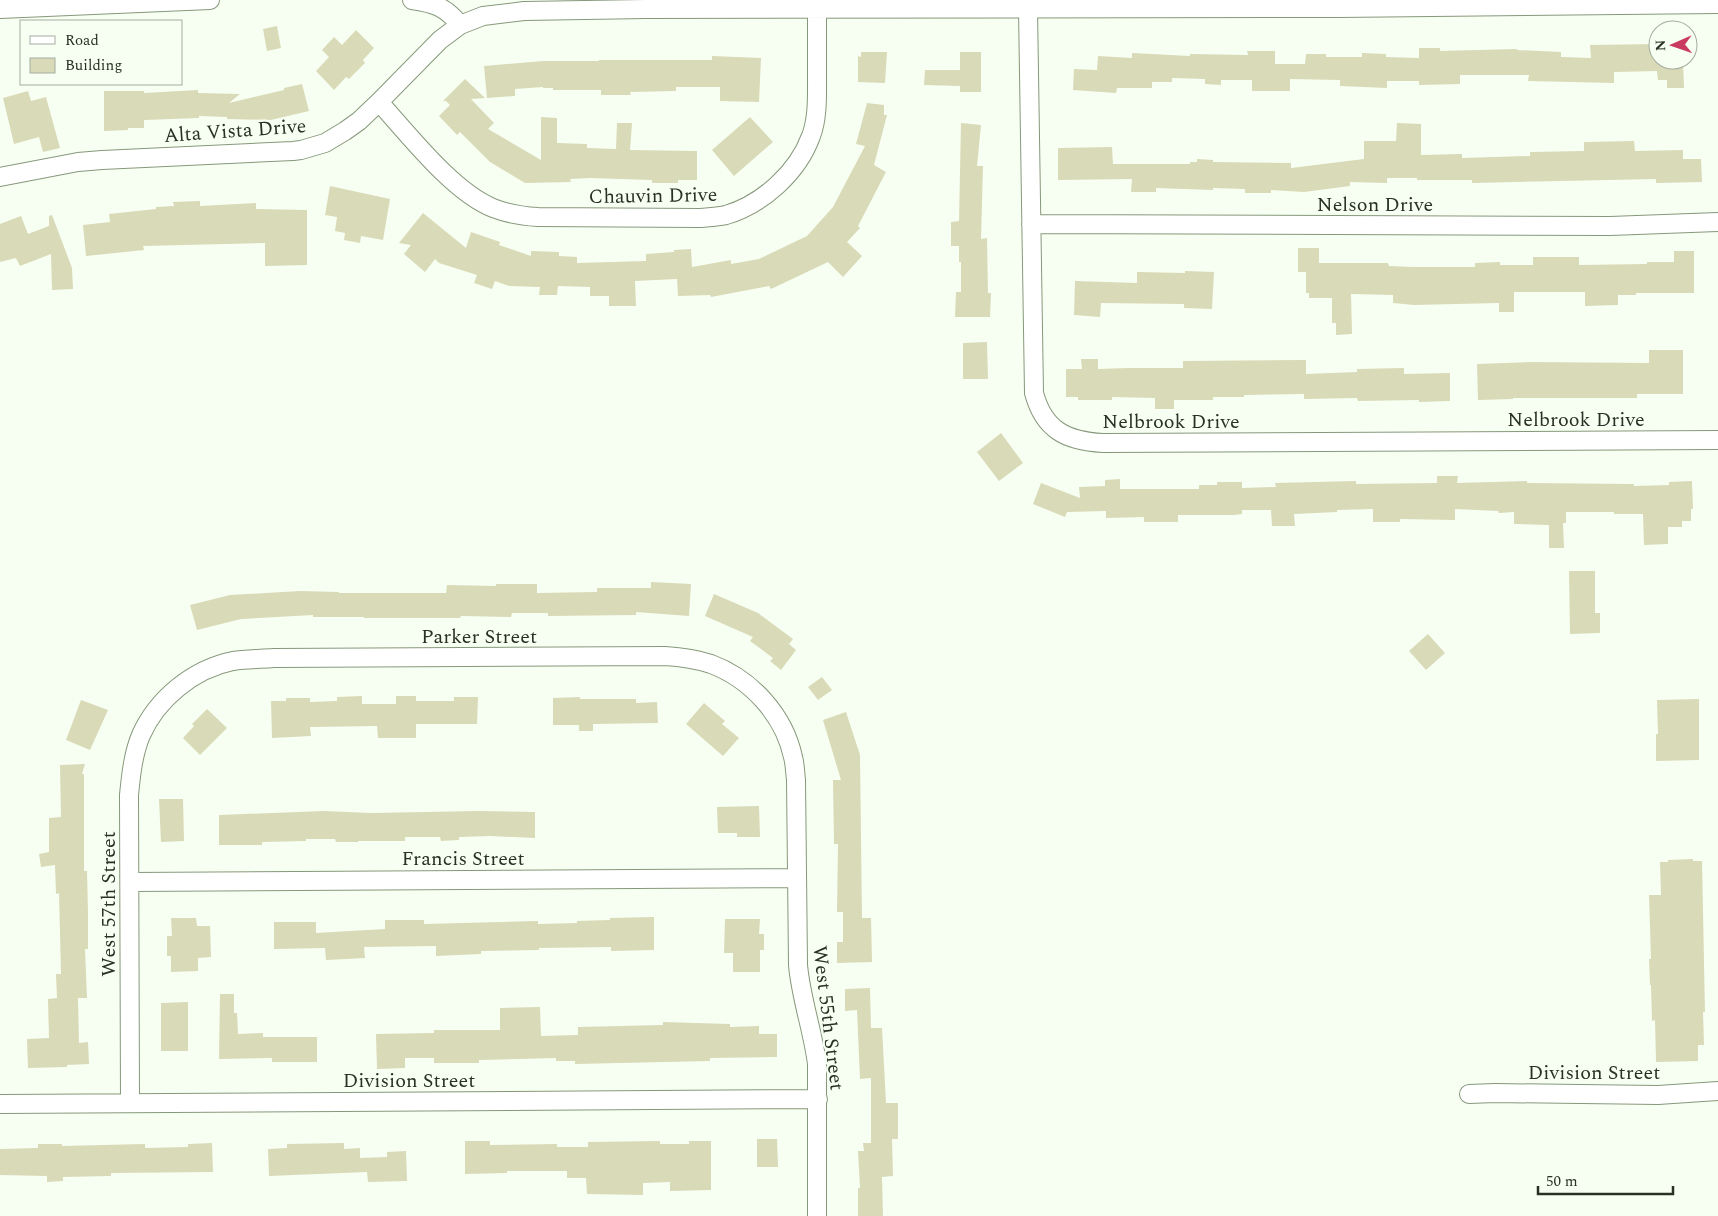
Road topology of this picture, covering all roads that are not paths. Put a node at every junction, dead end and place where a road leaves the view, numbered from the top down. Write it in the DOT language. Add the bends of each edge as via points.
graph roads {
  1 [pos="210,0"];
  2 [pos="412,0"];
  3 [pos="1626,2"];
  4 [pos="1718,4"];
  5 [pos="646,5"];
  6 [pos="925,5"];
  7 [pos="1028,9"];
  8 [pos="0,10"];
  9 [pos="817,10"];
  10 [pos="460,25"];
  11 [pos="379,102"];
  12 [pos="0,177"];
  13 [pos="1718,222"];
  14 [pos="1031,224"];
  15 [pos="1718,440"];
  16 [pos="156,710"];
  17 [pos="786,736"];
  18 [pos="797,878"];
  19 [pos="130,882"];
  20 [pos="1718,1091"];
  21 [pos="1469,1094"];
  22 [pos="818,1099"];
  23 [pos="130,1103"];
  24 [pos="0,1104"];
  25 [pos="817,1216"];
  1 -- 8 [label="street"];
  2 -- 10 [label="street" via="439,6 451,13"];
  3 -- 4 [label="street, Alta Vista Drive"];
  3 -- 7 [label="street, Alta Vista Drive" via="1338,8"];
  5 -- 9 [label="street, Alta Vista Drive"];
  5 -- 10 [label="street, Alta Vista Drive" via="524,11 484,16"];
  6 -- 7 [label="street, Alta Vista Drive"];
  6 -- 9 [label="street, Alta Vista Drive"];
  7 -- 14 [label="street, Nelbrook Drive"];
  9 -- 11 [label="street, Chauvin Drive" via="817,101 812,136 804,152 765,196 726,215 700,218 516,216 492,208 447,177"];
  10 -- 11 [label="street, Alta Vista Drive" via="440,40"];
  11 -- 12 [label="street, Alta Vista Drive" via="345,131 325,143 302,150 78,162"];
  13 -- 14 [label="street, Nelson Drive" via="1610,226"];
  14 -- 15 [label="street, Nelbrook Drive" via="1034,393 1038,408 1049,424 1071,439 1103,443"];
  16 -- 17 [label="street, Parker Street" via="195,676 235,661 274,658 666,656 710,664 743,682 760,697"];
  16 -- 19 [label="street, West 57th Street" via="140,736 133,763 129,795"];
  17 -- 18 [label="street, West 55th Street" via="796,780"];
  18 -- 19 [label="street, Francis Street"];
  18 -- 22 [label="street, West 55th Street" via="798,973 815,1045"];
  19 -- 23 [label="street, West 57th Street"];
  20 -- 21 [label="street, Division Street"];
  22 -- 23 [label="street, Division Street"];
  22 -- 25 [label="street, West 55th Street"];
  23 -- 24 [label="street, Division Street"];
}
